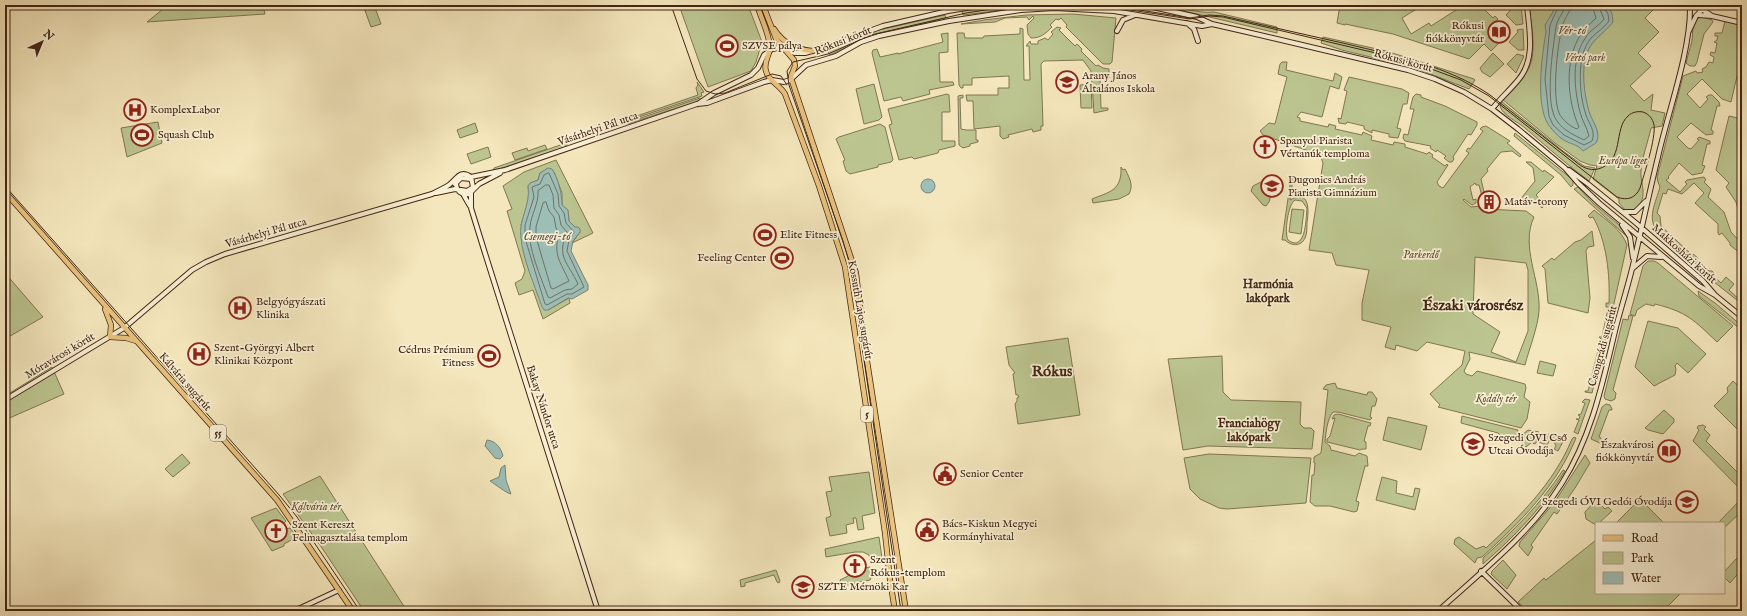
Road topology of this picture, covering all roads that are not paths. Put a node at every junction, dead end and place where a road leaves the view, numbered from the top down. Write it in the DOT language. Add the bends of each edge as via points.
graph roads {
  1 [pos="757,5"];
  2 [pos="763,5"];
  3 [pos="984,5"];
  4 [pos="1144,5"];
  5 [pos="1527,5"];
  6 [pos="1697,6"];
  7 [pos="1137,14"];
  8 [pos="1691,14"];
  9 [pos="1697,15"];
  10 [pos="1712,16"];
  11 [pos="1198,18"];
  12 [pos="768,19"];
  13 [pos="1187,23"];
  14 [pos="1742,23"];
  15 [pos="1212,24"];
  16 [pos="1202,26"];
  17 [pos="1117,31"];
  18 [pos="1688,34"];
  19 [pos="1198,41"];
  20 [pos="769,50"];
  21 [pos="787,51"];
  22 [pos="812,51"];
  23 [pos="791,79"];
  24 [pos="772,80"];
  25 [pos="697,104"];
  26 [pos="1492,109"];
  27 [pos="1565,168"];
  28 [pos="505,170"];
  29 [pos="1578,176"];
  30 [pos="471,178"];
  31 [pos="485,180"];
  32 [pos="456,182"];
  33 [pos="1587,182"];
  34 [pos="1578,183"];
  35 [pos="443,188"];
  36 [pos="458,190"];
  37 [pos="471,190"];
  38 [pos="5,192"];
  39 [pos="432,194"];
  40 [pos="463,194"];
  41 [pos="1648,200"];
  42 [pos="471,208"];
  43 [pos="1620,210"];
  44 [pos="1616,218"];
  45 [pos="1641,228"];
  46 [pos="1639,237"];
  47 [pos="1665,258"];
  48 [pos="1634,262"];
  49 [pos="1632,268"];
  50 [pos="1715,295"];
  51 [pos="102,303"];
  52 [pos="1742,317"];
  53 [pos="124,328"];
  54 [pos="110,337"];
  55 [pos="138,342"];
  56 [pos="5,400"];
  57 [pos="1481,571"];
  58 [pos="339,590"];
  59 [pos="294,611"];
  60 [pos="353,611"];
  61 [pos="598,611"];
  62 [pos="895,611"];
  63 [pos="906,611"];
  64 [pos="1438,611"];
  65 [pos="1522,611"];
  1 -- 20 [label="main road, Kossuth Lajos sugárút / 5"];
  2 -- 12 [label="main road, Kossuth Lajos sugárút / 5"];
  3 -- 22 [label="main road, Rókusi körút" via="883,26"];
  4 -- 11 [label="main road, Rókusi körút"];
  5 -- 26 [label="main road" via="1529,60 1518,80"];
  6 -- 8 [label="main road, Csongrádi sugárút" via="1690,9"];
  6 -- 9 [label="main road, Csongrádi sugárút"];
  6 -- 10 [label="main road"];
  7 -- 13 [label="main road, Rókusi körút"];
  7 -- 17 [label="main road" via="1123,20"];
  7 -- 23 [label="main road, Rókusi körút" via="1039,8 955,20 861,42 836,56 806,65"];
  8 -- 9 [label="main road"];
  8 -- 18 [label="main road, Csongrádi sugárút"];
  9 -- 10 [label="main road"];
  9 -- 18 [label="main road, Csongrádi sugárút"];
  10 -- 14 [label="main road"];
  11 -- 15 [label="main road, Rókusi körút"];
  11 -- 16 [label="main road"];
  12 -- 21 [label="main road, Kossuth Lajos sugárút / 5" via="776,39"];
  12 -- 22 [label="main road" via="779,36 789,45"];
  13 -- 16 [label="main road, Rókusi körút"];
  13 -- 19 [label="main road" via="1194,29"];
  15 -- 16 [label="main road, Rókusi körút"];
  15 -- 26 [label="main road, Rókusi körút" via="1417,73 1454,87"];
  18 -- 41 [label="main road, Csongrádi sugárút"];
  20 -- 21 [label="main road, Rókusi körút" via="776,48"];
  20 -- 24 [label="main road, Kossuth Lajos sugárút / 5" via="765,67"];
  20 -- 25 [label="main road, Vásárhelyi Pál utca" via="751,76"];
  21 -- 22 [label="main road, Rókusi körút"];
  21 -- 23 [label="main road, Kossuth Lajos sugárút / 5" via="794,62"];
  23 -- 24 [label="main road" via="784,82"];
  23 -- 63 [label="main road, Kossuth Lajos sugárút / 5" via="856,273 865,348"];
  24 -- 25 [label="main road, Vásárhelyi Pál utca" via="707,103"];
  24 -- 62 [label="main road, Kossuth Lajos sugárút / 5" via="785,94 845,267"];
  25 -- 28 [label="main road, Vásárhelyi Pál utca"];
  26 -- 27 [label="main road, Rókusi körút"];
  27 -- 29 [label="main road, Rókusi körút"];
  27 -- 34 [label="main road, Rókusi körút"];
  28 -- 30 [label="main road, Vásárhelyi Pál utca"];
  28 -- 31 [label="main road, Vásárhelyi Pál utca"];
  29 -- 33 [label="main road, Rókusi körút"];
  29 -- 34 [label="main road"];
  30 -- 32 [label="main road, Vásárhelyi Pál utca" via="462,178"];
  30 -- 35 [label="main road, Vásárhelyi Pál utca" via="465,174 460,175"];
  30 -- 37 [label="main road"];
  31 -- 37 [label="main road, Vásárhelyi Pál utca"];
  31 -- 37 [label="main road, Vásárhelyi Pál utca"];
  32 -- 35 [label="main road, Vásárhelyi Pál utca"];
  32 -- 36 [label="main road"];
  33 -- 34 [label="main road"];
  33 -- 43 [label="main road, Rókusi körút"];
  34 -- 44 [label="main road, Rókusi körút"];
  35 -- 39 [label="main road, Vásárhelyi Pál utca"];
  36 -- 37 [label="main road, Vásárhelyi Pál utca"];
  36 -- 39 [label="main road, Vásárhelyi Pál utca"];
  36 -- 40 [label="main road"];
  37 -- 40 [label="main road"];
  37 -- 42 [label="main road, Bakay Nándor utca"];
  38 -- 51 [label="main road, Kálvária sugárút / 55"];
  39 -- 53 [label="main road, Vásárhelyi Pál utca" via="216,258 192,270"];
  40 -- 42 [label="main road, Bakay Nándor utca"];
  41 -- 43 [label="main road" via="1635,212 1627,213"];
  41 -- 45 [label="main road, Csongrádi sugárút"];
  42 -- 61 [label="main road, Bakay Nándor utca"];
  43 -- 45 [label="main road, Rókusi körút"];
  44 -- 46 [label="main road, Rókusi körút"];
  44 -- 48 [label="main road" via="1629,236"];
  45 -- 46 [label="main road, Csongrádi sugárút"];
  45 -- 50 [label="main road, Makkosházi körút" via="1703,281"];
  46 -- 47 [label="main road, Makkosházi körút"];
  46 -- 48 [label="main road, Csongrádi sugárút"];
  47 -- 49 [label="main road" via="1647,256"];
  47 -- 50 [label="main road, Makkosházi körút" via="1699,286"];
  48 -- 49 [label="main road, Csongrádi sugárút"];
  49 -- 57 [label="main road, Csongrádi sugárút" via="1592,421 1575,461 1542,512"];
  50 -- 52 [label="main road, Makkosházi körút"];
  51 -- 53 [label="main road, Kálvária sugárút / 55"];
  51 -- 54 [label="main road" via="110,320"];
  53 -- 54 [label="main road, Móravárosi körút"];
  53 -- 55 [label="main road, Kálvária sugárút / 55"];
  54 -- 55 [label="main road"];
  54 -- 56 [label="main road, Móravárosi körút"];
  55 -- 58 [label="main road, Kálvária sugárút / 55" via="277,500"];
  57 -- 64 [label="main road, Csongrádi sugárút"];
  57 -- 65 [label="main road"];
  58 -- 59 [label="main road"];
  58 -- 60 [label="main road, Kálvária sugárút / 55"];
}
